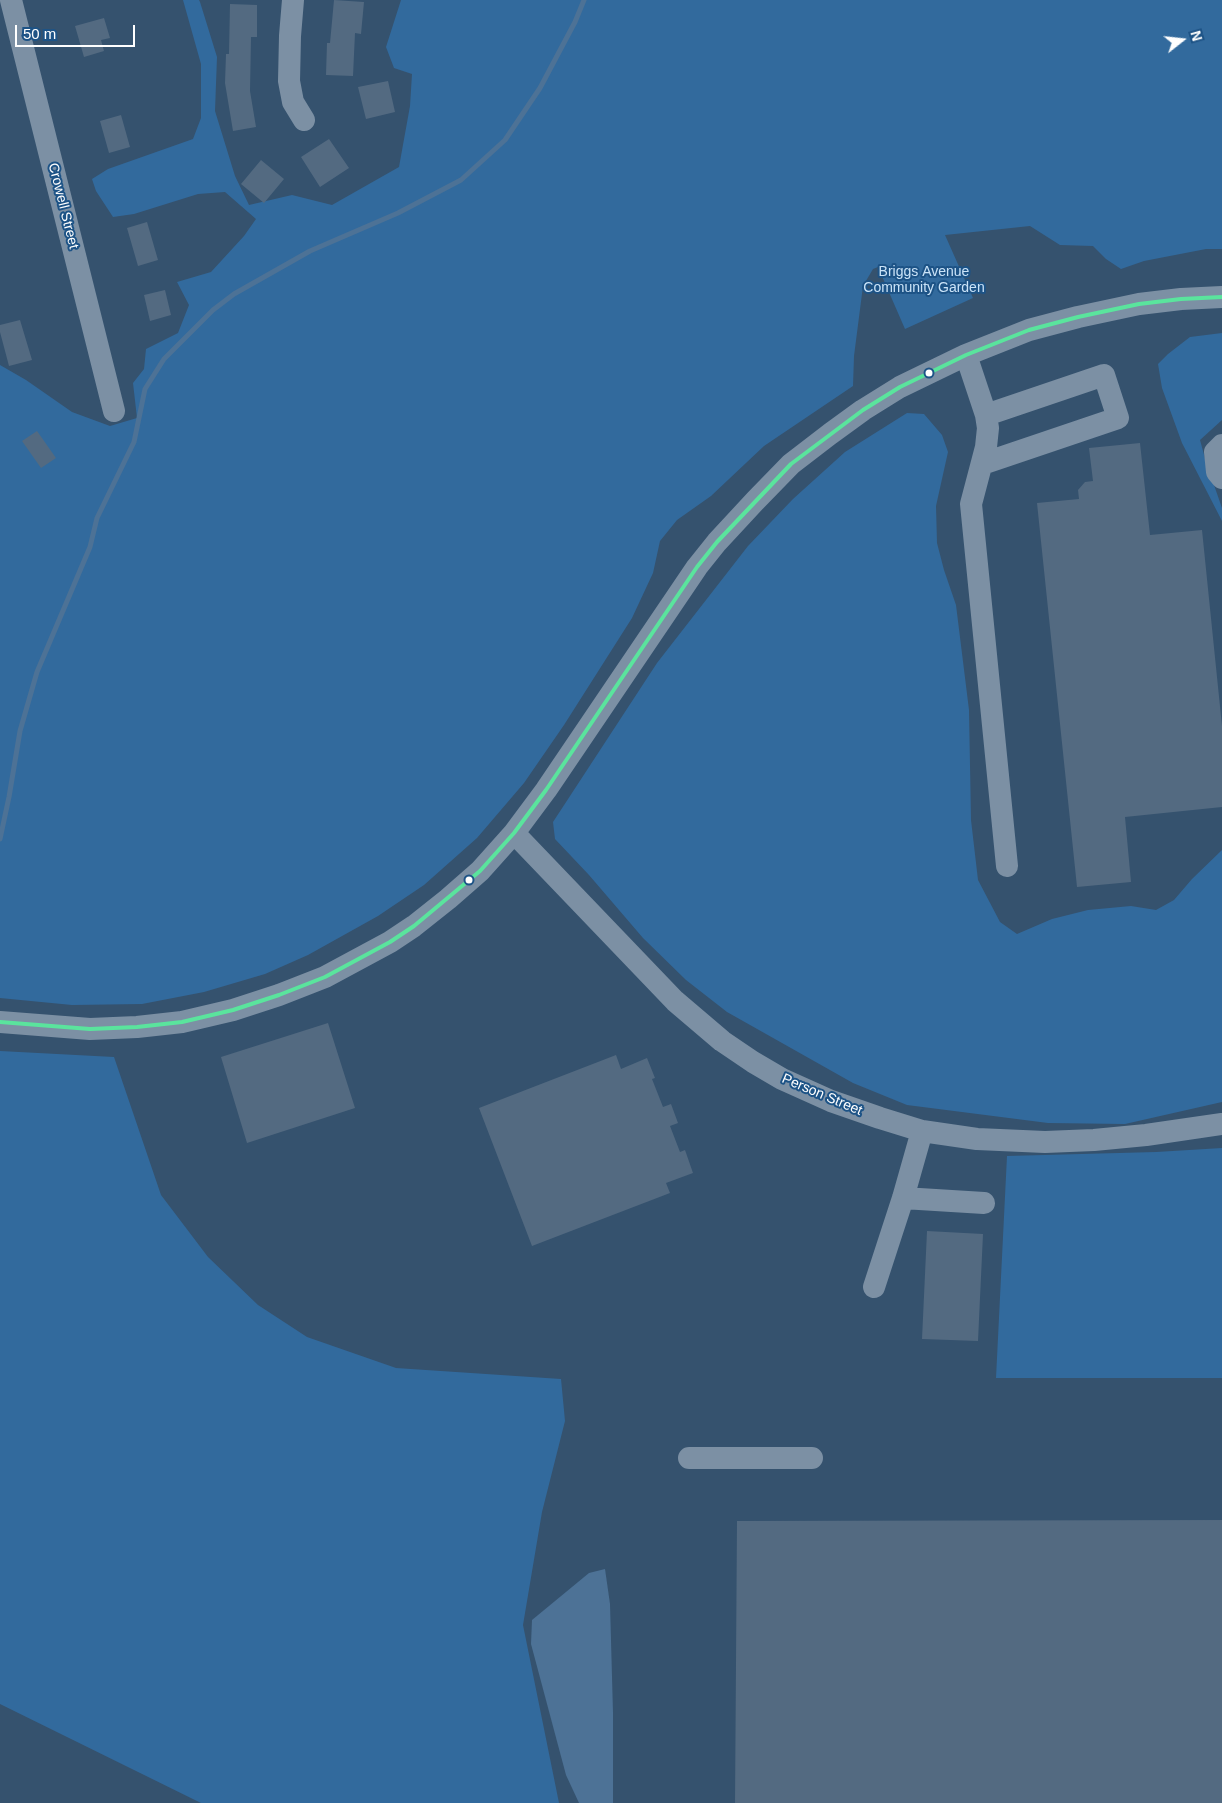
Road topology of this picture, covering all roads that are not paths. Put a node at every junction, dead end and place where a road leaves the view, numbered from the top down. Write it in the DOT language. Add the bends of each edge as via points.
graph roads {
  1 [pos="293,0"];
  2 [pos="8,9"];
  3 [pos="304,120"];
  4 [pos="1222,297"];
  5 [pos="966,355"];
  6 [pos="114,411"];
  7 [pos="986,415"];
  8 [pos="1222,445"];
  9 [pos="982,464"];
  10 [pos="1222,478"];
  11 [pos="514,833"];
  12 [pos="1007,866"];
  13 [pos="0,1022"];
  14 [pos="1222,1124"];
  15 [pos="922,1131"];
  16 [pos="904,1198"];
  17 [pos="984,1203"];
  18 [pos="874,1287"];
  19 [pos="689,1458"];
  20 [pos="812,1458"];
  1 -- 3 [label="street" via="289,81 294,102"];
  2 -- 6 [label="street, Crowell Street"];
  4 -- 5 [label="street" via="1148,303 1078,316 1029,330"];
  5 -- 7 [label="street"];
  5 -- 11 [label="street" via="900,387 863,410 791,464 755,501 683,586"];
  7 -- 9 [label="street" via="988,428"];
  7 -- 9 [label="street" via="1104,375 1118,418"];
  8 -- 10 [label="street" via="1215,452 1217,472"];
  9 -- 12 [label="street" via="971,504"];
  11 -- 13 [label="street" via="480,870 414,926 334,972 279,995 200,1018 137,1027 90,1029"];
  11 -- 15 [label="street, Person Street" via="675,1001 722,1041 782,1078 831,1101"];
  14 -- 15 [label="street, Person Street" via="1146,1135 1045,1142"];
  15 -- 16 [label="street"];
  16 -- 17 [label="street"];
  16 -- 18 [label="street"];
  19 -- 20 [label="street"];
}
